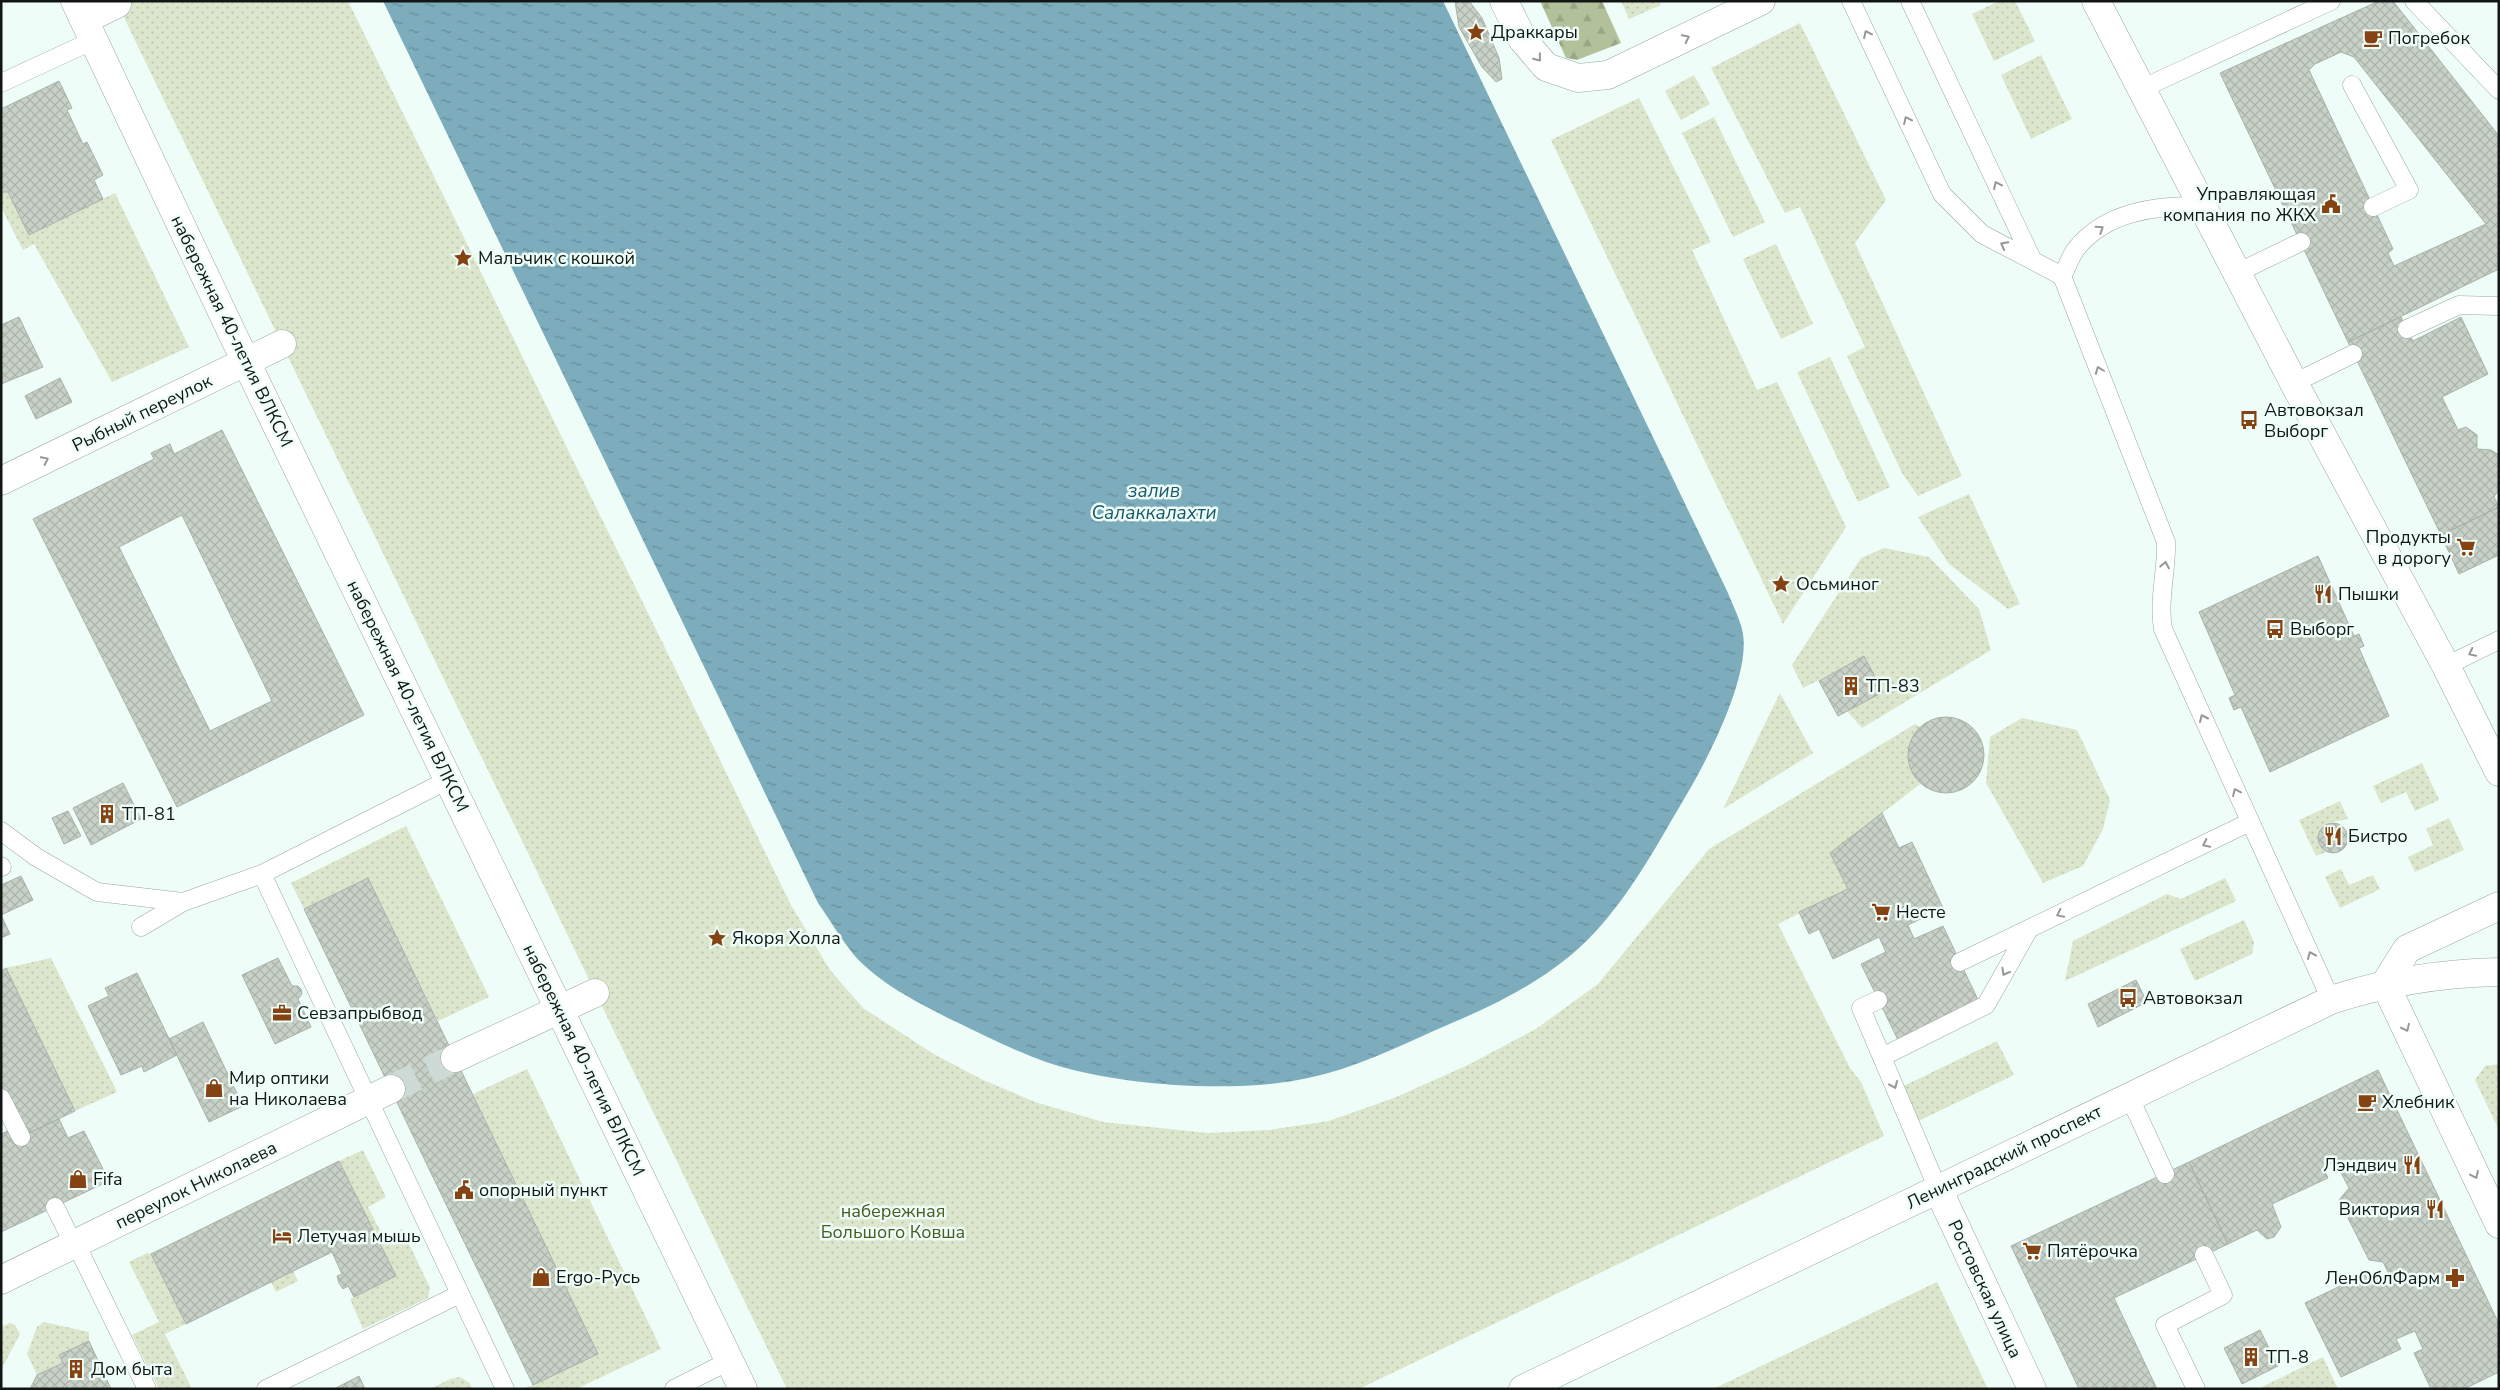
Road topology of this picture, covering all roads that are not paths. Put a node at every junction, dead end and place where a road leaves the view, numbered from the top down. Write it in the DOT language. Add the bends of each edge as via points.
graph roads {
  1 [pos="1504,1"];
  2 [pos="1761,1"];
  3 [pos="1851,1"];
  4 [pos="1910,1"];
  5 [pos="2096,1"];
  6 [pos="2303,1"];
  7 [pos="2330,1"];
  8 [pos="2414,1"];
  9 [pos="117,4"];
  10 [pos="84,20"];
  11 [pos="2278,26"];
  12 [pos="1,83"];
  13 [pos="2352,85"];
  14 [pos="2141,89"];
  15 [pos="2499,90"];
  16 [pos="2202,206"];
  17 [pos="2373,207"];
  18 [pos="2301,242"];
  19 [pos="2033,260"];
  20 [pos="2237,274"];
  21 [pos="2062,276"];
  22 [pos="2499,306"];
  23 [pos="2407,329"];
  24 [pos="282,344"];
  25 [pos="2354,354"];
  26 [pos="247,362"];
  27 [pos="2294,383"];
  28 [pos="1,481"];
  29 [pos="2499,640"];
  30 [pos="2446,666"];
  31 [pos="2499,772"];
  32 [pos="448,780"];
  33 [pos="2250,822"];
  34 [pos="1,831"];
  35 [pos="262,874"];
  36 [pos="183,902"];
  37 [pos="2499,906"];
  38 [pos="141,927"];
  39 [pos="2028,929"];
  40 [pos="1960,962"];
  41 [pos="2499,972"];
  42 [pos="2385,984"];
  43 [pos="595,993"];
  44 [pos="1878,1000"];
  45 [pos="2331,1000"];
  46 [pos="559,1008"];
  47 [pos="1882,1056"];
  48 [pos="455,1058"];
  49 [pos="380,1095"];
  50 [pos="2129,1096"];
  51 [pos="1,1098"];
  52 [pos="20,1137"];
  53 [pos="2164,1174"];
  54 [pos="1938,1189"];
  55 [pos="55,1207"];
  56 [pos="2499,1224"];
  57 [pos="75,1244"];
  58 [pos="2204,1255"];
  59 [pos="1,1280"];
  60 [pos="460,1294"];
  61 [pos="729,1361"];
  62 [pos="148,1389"];
  63 [pos="266,1389"];
  64 [pos="505,1389"];
  65 [pos="674,1389"];
  66 [pos="743,1389"];
  67 [pos="1523,1389"];
  68 [pos="2032,1389"];
  69 [pos="2196,1389"];
  1 -- 2 [label="street, one-way" via="1523,40 1546,68 1578,78 1608,75"];
  19 -- 3 [label="lane, one-way" via="1982,234 1942,194"];
  19 -- 4 [label="lane, one-way"];
  5 -- 14 [label="street"];
  6 -- 11 [label="lane"];
  7 -- 11 [label="lane"];
  8 -- 15 [label="lane"];
  9 -- 10 [label="street"];
  10 -- 12 [label="lane"];
  10 -- 26 [label="street, набережная 40-летия ВЛКСМ"];
  11 -- 14 [label="lane"];
  13 -- 17 [label="lane" via="2409,190"];
  14 -- 16 [label="street"];
  16 -- 20 [label="street"];
  21 -- 16 [label="lane, one-way" via="2076,249 2096,230 2132,212 2169,205"];
  18 -- 20 [label="lane"];
  19 -- 21 [label="lane"];
  20 -- 27 [label="street"];
  33 -- 21 [label="lane, one-way" via="2163,629 2161,597 2166,542"];
  22 -- 23 [label="lane" via="2459,304"];
  24 -- 26 [label="street, Рыбный переулок"];
  25 -- 27 [label="lane"];
  28 -- 26 [label="street, Рыбный переулок, one-way"];
  26 -- 32 [label="street, набережная 40-летия ВЛКСМ"];
  27 -- 30 [label="street"];
  29 -- 30 [label="lane, one-way"];
  30 -- 31 [label="street"];
  32 -- 35 [label="lane"];
  32 -- 46 [label="street, набережная 40-летия ВЛКСМ"];
  33 -- 39 [label="lane, one-way"];
  45 -- 33 [label="lane, one-way"];
  34 -- 36 [label="lane" via="36,857 97,892"];
  35 -- 36 [label="lane"];
  35 -- 49 [label="lane"];
  36 -- 38 [label="lane"];
  37 -- 42 [label="street" via="2407,949"];
  39 -- 40 [label="lane"];
  39 -- 47 [label="lane, one-way" via="1986,1005"];
  41 -- 42 [label="street, Ленинградский проспект"];
  42 -- 45 [label="street, Ленинградский проспект"];
  42 -- 56 [label="street, one-way"];
  43 -- 46 [label="street"];
  44 -- 47 [label="lane" via="1861,1008"];
  45 -- 50 [label="street, Ленинградский проспект"];
  46 -- 48 [label="street"];
  46 -- 61 [label="street, набережная 40-летия ВЛКСМ"];
  47 -- 54 [label="lane, one-way"];
  49 -- 57 [label="street, переулок Николаева"];
  49 -- 60 [label="lane"];
  50 -- 53 [label="lane"];
  50 -- 54 [label="street, Ленинградский проспект"];
  51 -- 52 [label="lane"];
  54 -- 67 [label="street, Ленинградский проспект"];
  54 -- 68 [label="street, Ростовская улица"];
  55 -- 57 [label="lane"];
  57 -- 59 [label="street, переулок Николаева"];
  57 -- 62 [label="lane"];
  58 -- 69 [label="lane" via="2223,1295 2165,1325"];
  60 -- 63 [label="lane"];
  60 -- 64 [label="lane"];
  61 -- 65 [label="lane"];
  61 -- 66 [label="street, набережная 40-летия ВЛКСМ"];
}
